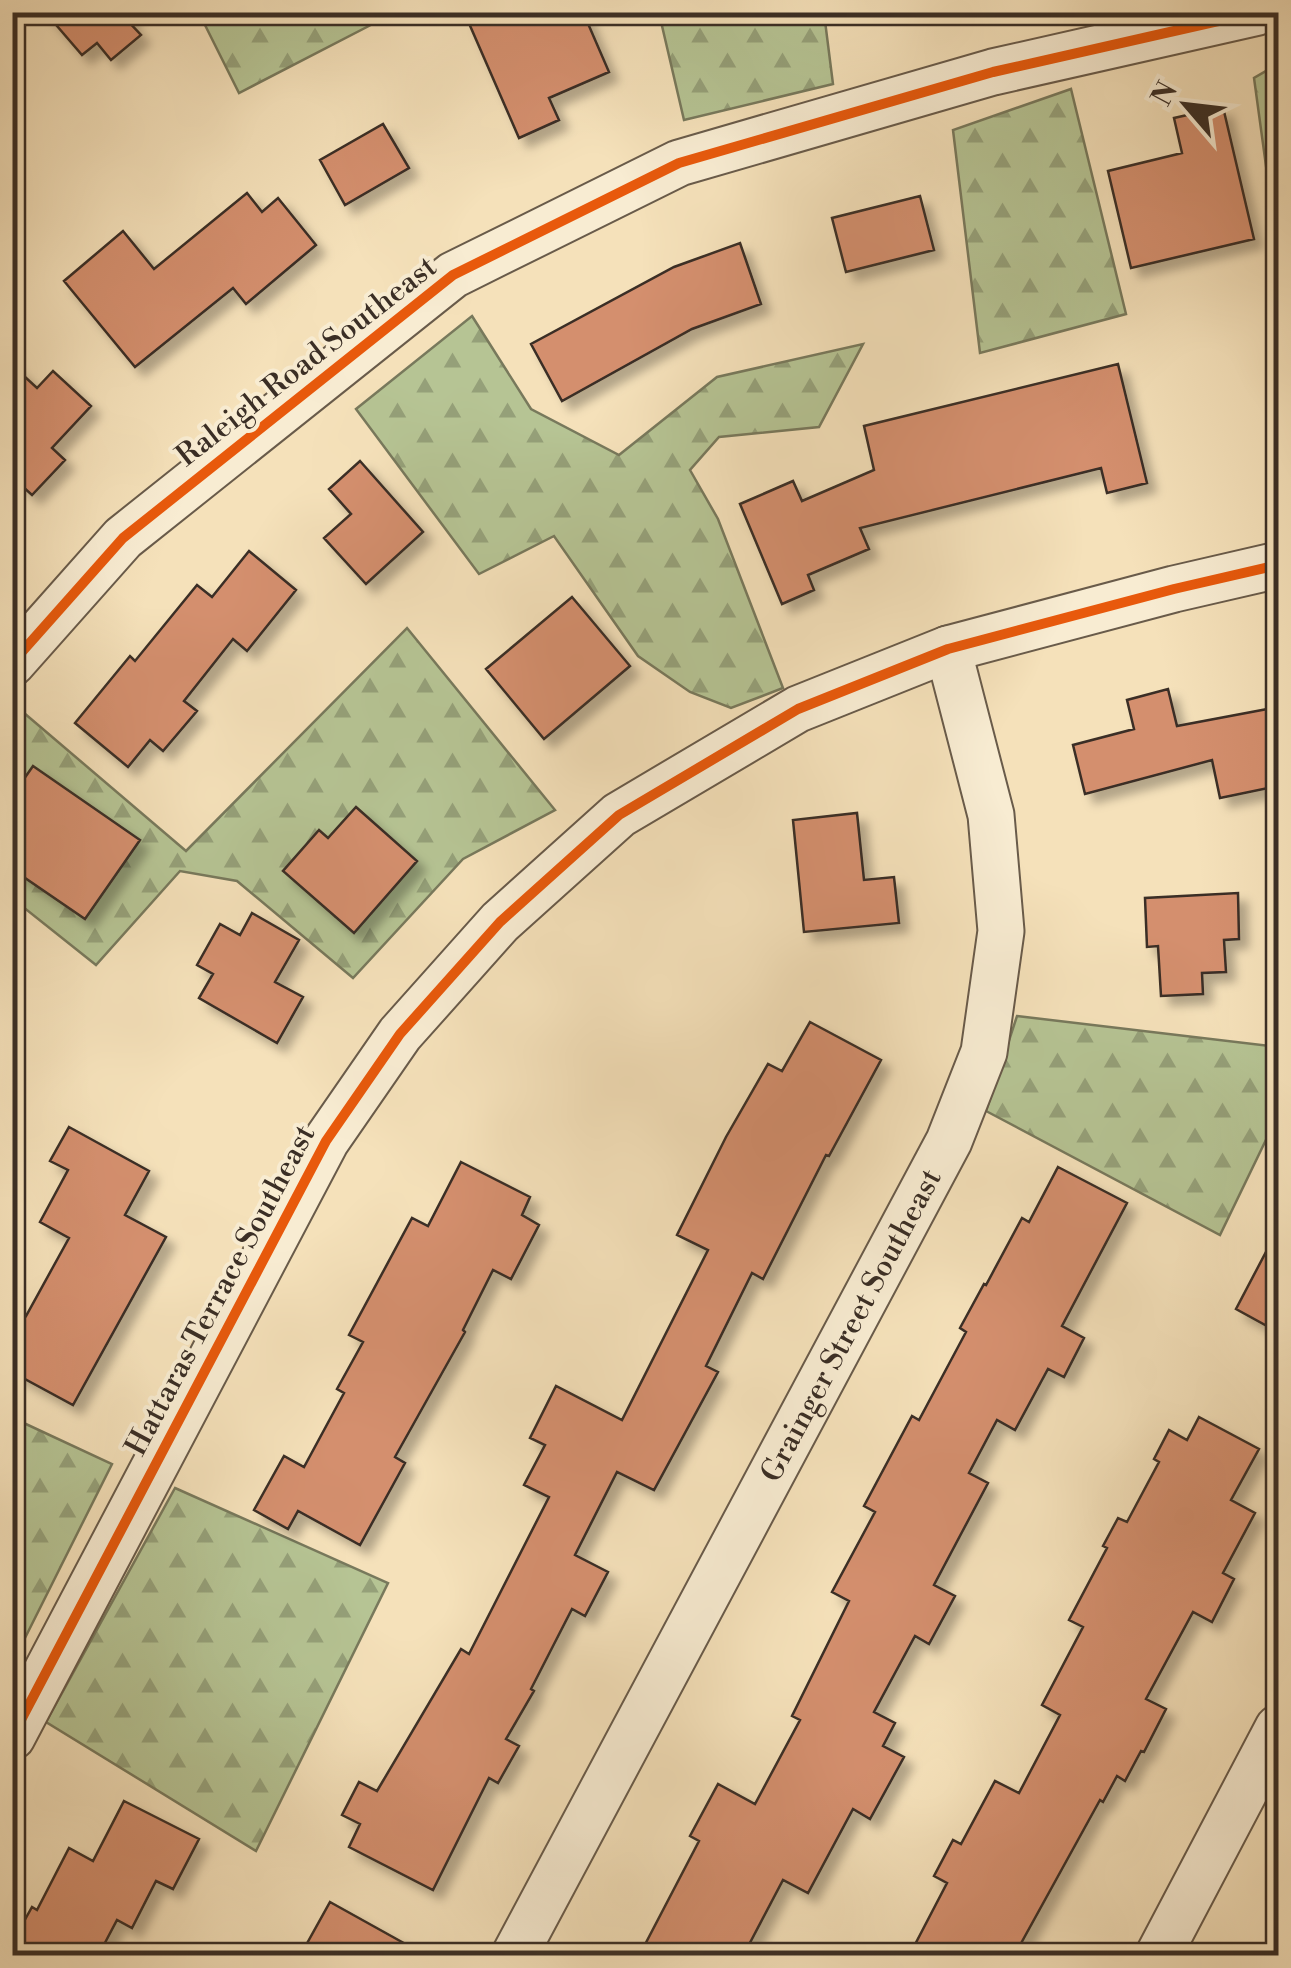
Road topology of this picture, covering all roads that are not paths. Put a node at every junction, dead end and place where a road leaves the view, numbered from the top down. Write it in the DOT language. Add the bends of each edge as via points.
graph roads {
  1 [pos="1258,12"];
  2 [pos="1278,565"];
  3 [pos="948,649"];
  4 [pos="12,663"];
  5 [pos="1278,1728"];
  6 [pos="12,1738"];
  7 [pos="514,1956"];
  8 [pos="1158,1956"];
  1 -- 4 [label="street, Raleigh Road Southeast" via="994,72 679,163 453,275 122,538"];
  2 -- 3 [label="street, Hattaras Terrace Southeast"];
  3 -- 6 [label="street, Hattaras Terrace Southeast" via="798,710 620,815 500,922 400,1034 326,1141"];
  3 -- 7 [label="street, Grainger Street Southeast" via="993,834 1001,931 984,1052 950,1141"];
  5 -- 8 [label="street"];
}
